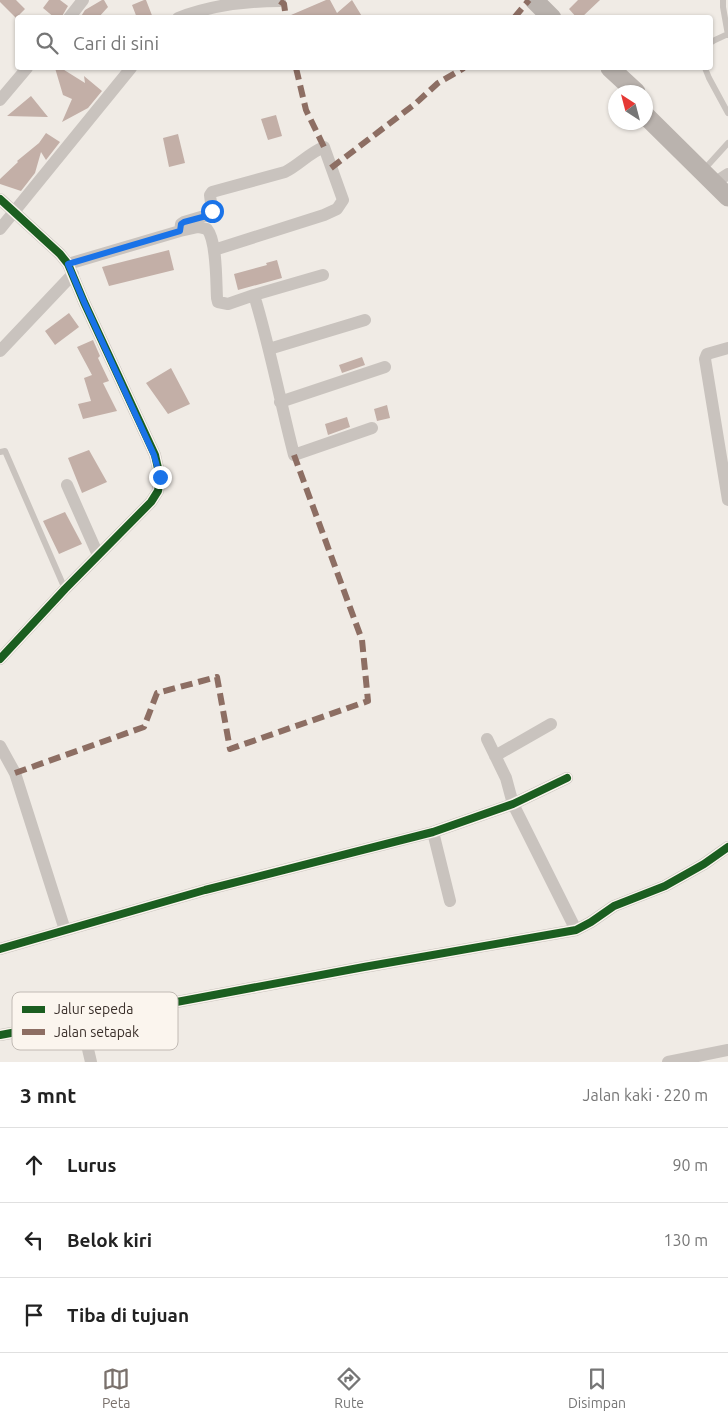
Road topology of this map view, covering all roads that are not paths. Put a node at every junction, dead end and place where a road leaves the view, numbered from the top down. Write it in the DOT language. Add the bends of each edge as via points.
graph roads {
  1 [pos="83,0"];
  2 [pos="534,0"];
  3 [pos="723,0"];
  4 [pos="280,1"];
  5 [pos="71,15"];
  6 [pos="187,15"];
  7 [pos="549,15"];
  8 [pos="728,35"];
  9 [pos="713,42"];
  10 [pos="25,70"];
  11 [pos="129,70"];
  12 [pos="598,70"];
  13 [pos="612,70"];
  14 [pos="707,70"];
  15 [pos="614,85"];
  16 [pos="628,85"];
  17 [pos="0,100"];
  18 [pos="653,109"];
  19 [pos="728,113"];
  20 [pos="653,122"];
  21 [pos="728,143"];
  22 [pos="720,176"];
  23 [pos="728,197"];
  24 [pos="0,199"];
  25 [pos="15,211"];
  26 [pos="0,229"];
  27 [pos="180,231"];
  28 [pos="214,250"];
  29 [pos="70,269"];
  30 [pos="323,275"];
  31 [pos="254,295"];
  32 [pos="365,320"];
  33 [pos="728,348"];
  34 [pos="269,349"];
  35 [pos="0,351"];
  36 [pos="385,367"];
  37 [pos="280,402"];
  38 [pos="372,428"];
  39 [pos="0,452"];
  40 [pos="67,485"];
  41 [pos="728,500"];
  42 [pos="98,555"];
  43 [pos="65,589"];
  44 [pos="0,659"];
  45 [pos="550,724"];
  46 [pos="487,739"];
  47 [pos="0,746"];
  48 [pos="495,756"];
  49 [pos="567,778"];
  50 [pos="513,804"];
  51 [pos="433,832"];
  52 [pos="728,847"];
  53 [pos="450,901"];
  54 [pos="64,930"];
  55 [pos="576,930"];
  56 [pos="0,949"];
  57 [pos="178,1002"];
  58 [pos="728,1050"];
  59 [pos="668,1062"];
  1 -- 5 [label="street"];
  2 -- 7 [label="main road"];
  3 -- 8 [label="lane"];
  4 -- 6 [label="street" via="211,7"];
  8 -- 9 [label="lane"];
  10 -- 17 [label="street"];
  11 -- 25 [label="street"];
  12 -- 15 [label="main road"];
  13 -- 16 [label="main road"];
  14 -- 19 [label="lane"];
  18 -- 22 [label="main road"];
  20 -- 22 [label="main road"];
  21 -- 22 [label="lane"];
  22 -- 23 [label="main road"];
  24 -- 25 [label="street"];
  25 -- 26 [label="street"];
  25 -- 29 [label="street" via="60,254"];
  27 -- 28 [label="street" via="198,227 207,229"];
  27 -- 28 [label="street" via="184,222 211,214 212,192 285,172 324,147 343,200 337,208"];
  27 -- 29 [label="street"];
  28 -- 31 [label="street" via="218,302 228,304"];
  29 -- 35 [label="street"];
  29 -- 42 [label="street" via="154,455 160,477 158,491 151,502"];
  30 -- 31 [label="street"];
  31 -- 34 [label="street"];
  32 -- 34 [label="street"];
  33 -- 41 [label="street" via="710,353 704,359"];
  34 -- 37 [label="street"];
  36 -- 37 [label="street"];
  37 -- 38 [label="street" via="294,454"];
  39 -- 43 [label="lane" via="5,451"];
  40 -- 42 [label="street"];
  42 -- 43 [label="street"];
  43 -- 44 [label="street"];
  45 -- 48 [label="street"];
  46 -- 48 [label="street"];
  47 -- 54 [label="street" via="15,773"];
  48 -- 50 [label="street" via="506,778"];
  49 -- 50 [label="street"];
  50 -- 51 [label="street"];
  50 -- 55 [label="street"];
  51 -- 53 [label="street"];
  51 -- 54 [label="street"];
  52 -- 55 [label="street" via="665,886 614,906"];
  54 -- 56 [label="street"];
  55 -- 57 [label="street"];
  58 -- 59 [label="street"];
}
